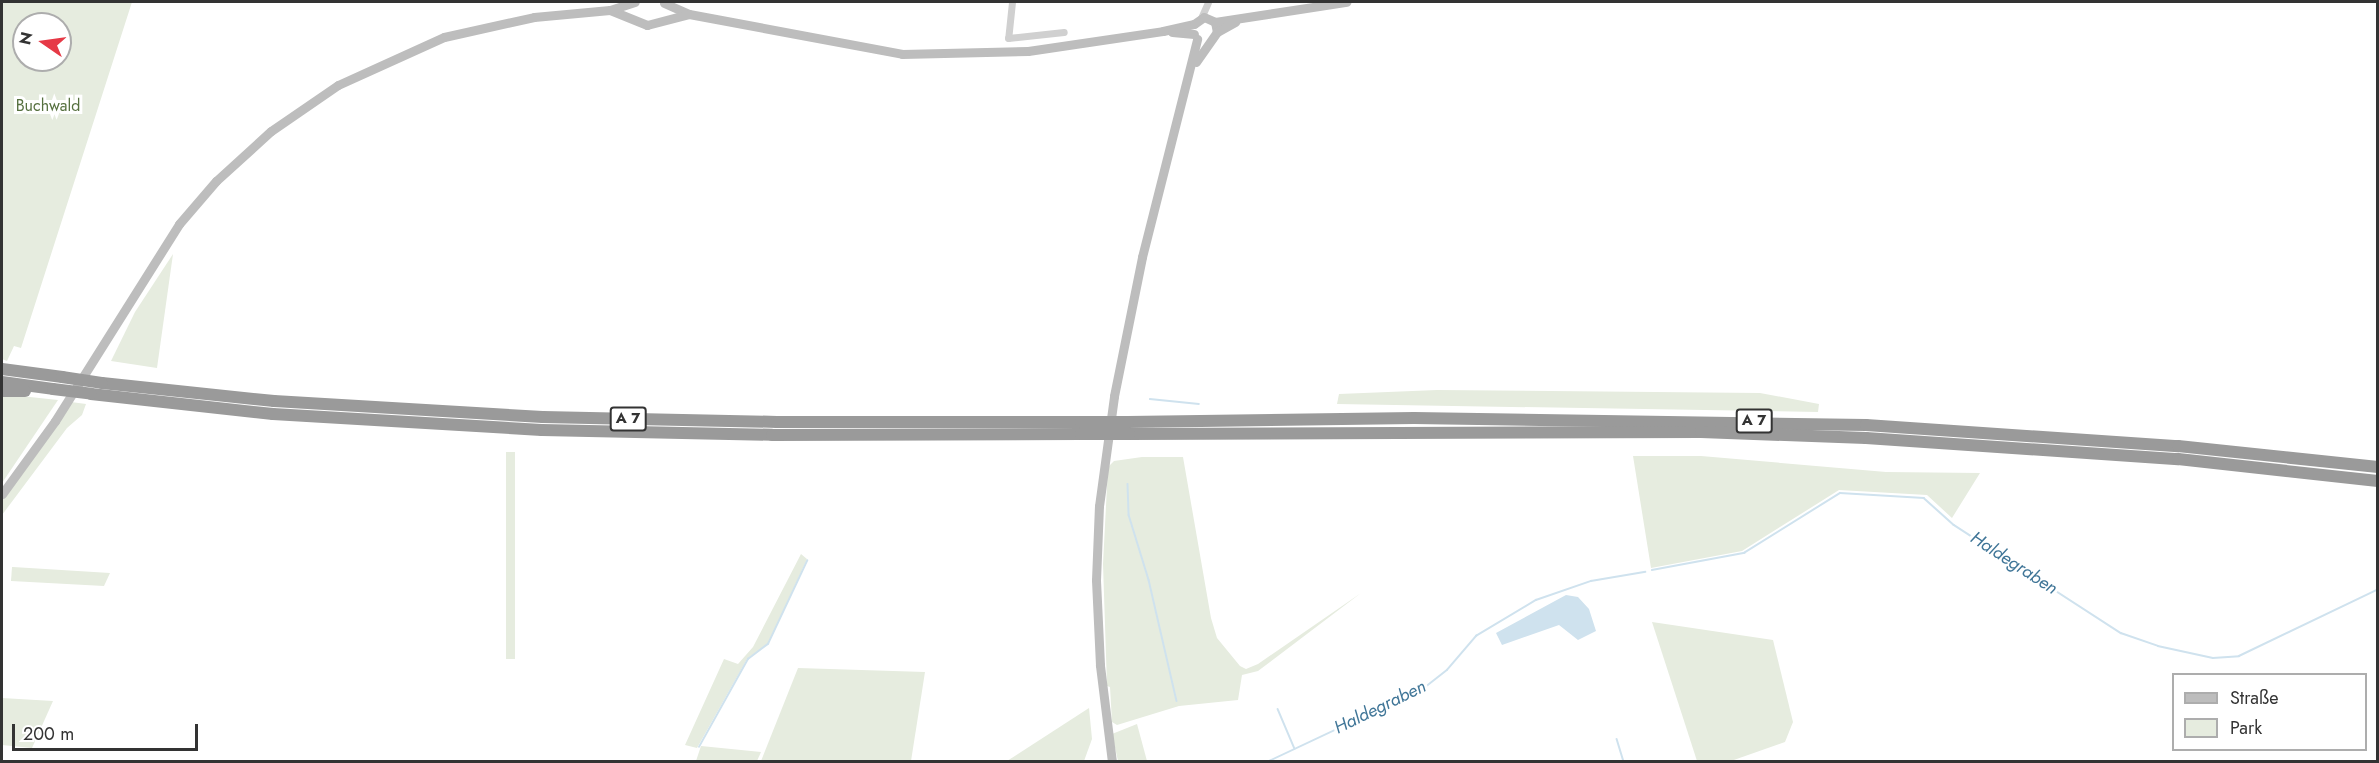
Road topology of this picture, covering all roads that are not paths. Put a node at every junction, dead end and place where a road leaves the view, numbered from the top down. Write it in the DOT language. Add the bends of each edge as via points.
graph roads {
  1 [pos="636,2"];
  2 [pos="664,2"];
  3 [pos="1012,2"];
  4 [pos="1209,2"];
  5 [pos="1346,2"];
  6 [pos="610,10"];
  7 [pos="689,14"];
  8 [pos="637,18"];
  9 [pos="660,21"];
  10 [pos="1215,24"];
  11 [pos="1196,29"];
  12 [pos="1064,32"];
  13 [pos="1209,41"];
  14 [pos="1189,75"];
  15 [pos="2,363"];
  16 [pos="2,369"];
  17 [pos="34,374"];
  18 [pos="2,382"];
  19 [pos="53,389"];
  20 [pos="2,391"];
  21 [pos="1081,428"];
  22 [pos="1129,428"];
  23 [pos="2378,467"];
  24 [pos="2378,481"];
  25 [pos="2,494"];
  26 [pos="1112,762"];
  1 -- 6 [label="main road"];
  1 -- 8 [label="main road"];
  2 -- 7 [label="main road"];
  2 -- 9 [label="main road" via="665,13"];
  3 -- 12 [label="street" via="1008,38"];
  4 -- 10 [label="street"];
  4 -- 11 [label="street"];
  5 -- 10 [label="main road"];
  6 -- 8 [label="main road"];
  6 -- 25 [label="main road" via="534,17 444,37 338,85 271,131 216,181 179,224 55,421"];
  7 -- 9 [label="main road"];
  7 -- 11 [label="main road" via="864,48 928,55 1028,51"];
  8 -- 9 [label="main road" via="647,25"];
  10 -- 11 [label="main road"];
  10 -- 13 [label="main road"];
  11 -- 13 [label="main road"];
  11 -- 14 [label="main road"];
  13 -- 14 [label="main road"];
  14 -- 26 [label="main road" via="1171,134 1138,278 1114,396 1100,506 1096,580 1101,675"];
  15 -- 17 [label="highway"];
  16 -- 17 [label="highway, A 7"];
  17 -- 21 [label="highway, A 7, bridge" via="274,401 543,417"];
  18 -- 19 [label="highway, A 7"];
  19 -- 20 [label="highway"];
  19 -- 21 [label="highway, A 7, bridge" via="273,414 531,429 772,435"];
  21 -- 22 [label="highway, A 7, bridge"];
  22 -- 23 [label="highway, A 7" via="1414,418 1842,424 2178,446"];
  22 -- 24 [label="highway, A 7" via="1843,437 2178,459"];
}
